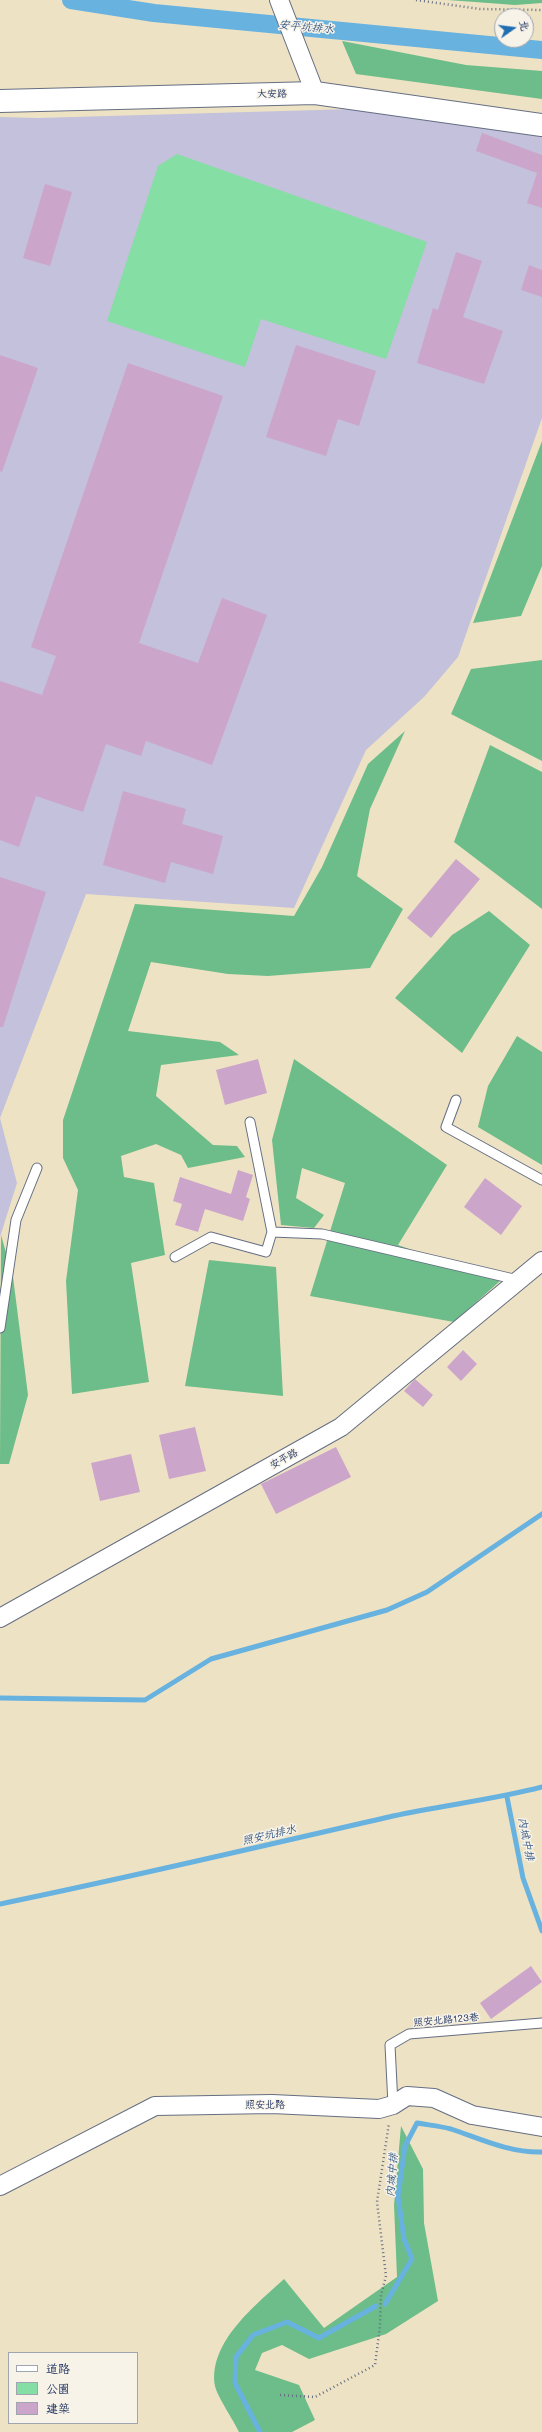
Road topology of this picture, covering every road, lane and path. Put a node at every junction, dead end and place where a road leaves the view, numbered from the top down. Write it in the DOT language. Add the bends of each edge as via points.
graph roads {
  1 [pos="279,0"];
  2 [pos="416,0"];
  3 [pos="542,10"];
  4 [pos="315,93"];
  5 [pos="0,101"];
  6 [pos="542,125"];
  7 [pos="456,1100"];
  8 [pos="250,1122"];
  9 [pos="37,1168"];
  10 [pos="542,1180"];
  11 [pos="272,1232"];
  12 [pos="175,1257"];
  13 [pos="542,1261"];
  14 [pos="518,1280"];
  15 [pos="0,1328"];
  16 [pos="0,1618"];
  17 [pos="542,2023"];
  18 [pos="393,2105"];
  19 [pos="542,2127"];
  20 [pos="0,2186"];
  21 [pos="280,2395"];
  1 -- 4 [label="street"];
  2 -- 3 [label="path" via="480,9"];
  4 -- 5 [label="street, 大安路"];
  4 -- 6 [label="street, 大安路"];
  7 -- 10 [label="lane" via="446,1127"];
  8 -- 11 [label="lane"];
  9 -- 15 [label="lane" via="16,1220"];
  11 -- 12 [label="lane" via="266,1252 211,1237"];
  11 -- 14 [label="lane" via="322,1234"];
  13 -- 14 [label="street, 安平路"];
  14 -- 16 [label="street, 安平路" via="342,1427"];
  17 -- 18 [label="lane, 照安北路123巷" via="409,2034 390,2045"];
  18 -- 19 [label="street, 照安北路" via="407,2096 434,2098 472,2116"];
  18 -- 20 [label="street, 照安北路" via="379,2109 272,2104 155,2106"];
  18 -- 21 [label="path" via="385,2139 377,2202 386,2276 380,2295 380,2326 375,2365 315,2397"];
}
